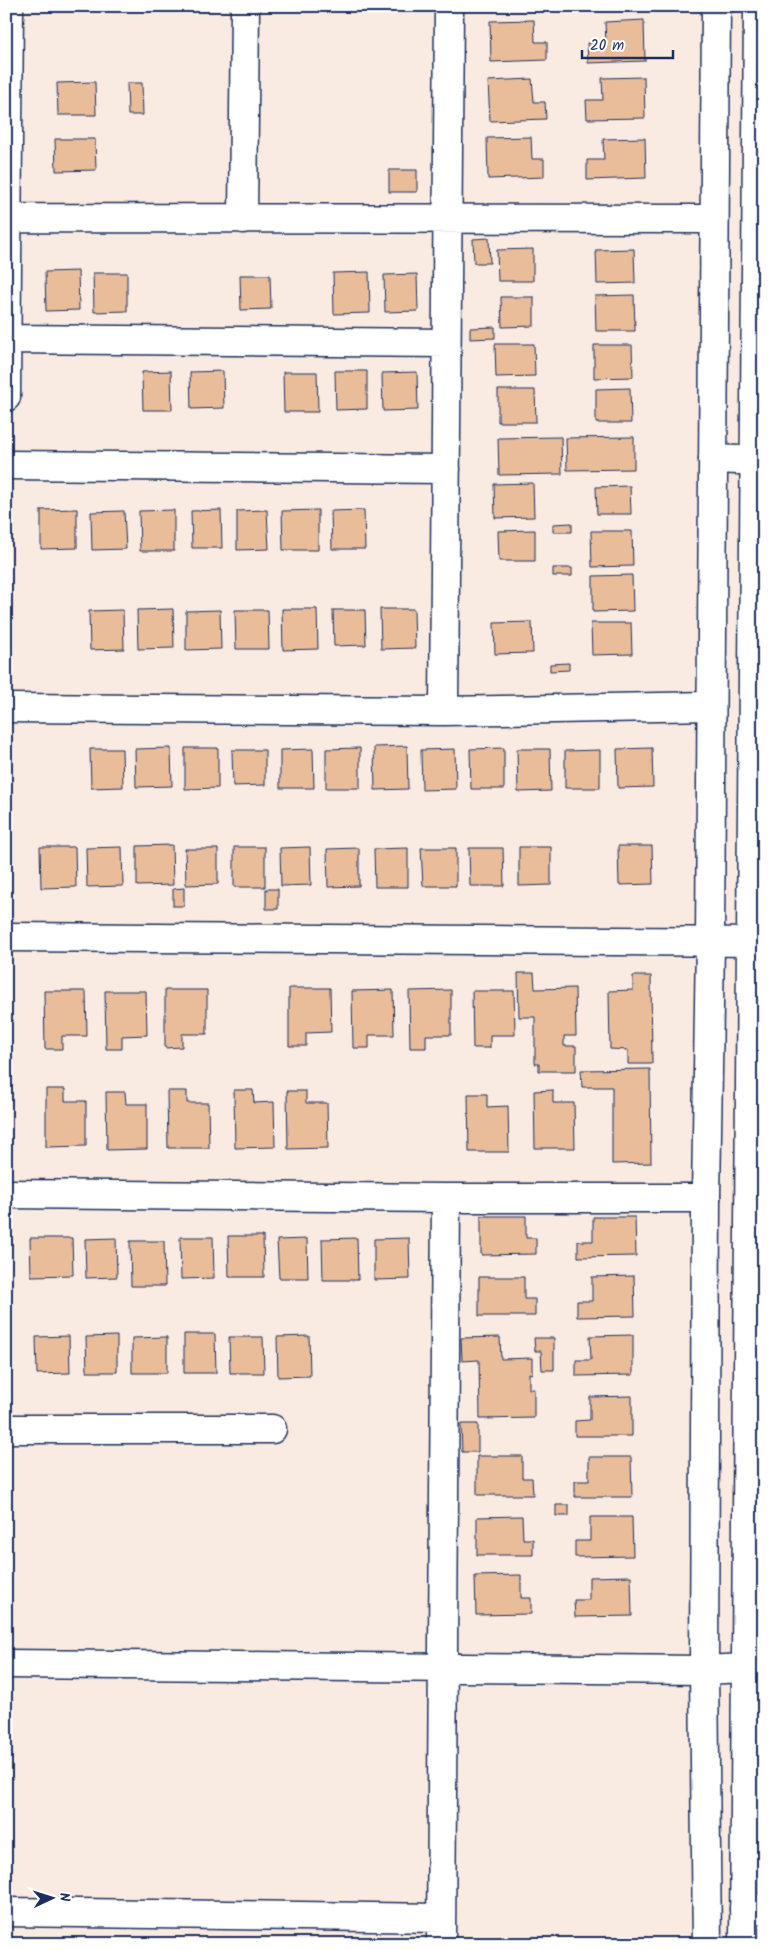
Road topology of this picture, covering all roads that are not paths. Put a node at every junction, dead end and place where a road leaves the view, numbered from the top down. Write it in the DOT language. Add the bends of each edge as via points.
graph roads {
  1 [pos="9,6"];
  2 [pos="245,6"];
  3 [pos="449,6"];
  4 [pos="716,6"];
  5 [pos="758,6"];
  6 [pos="8,218"];
  7 [pos="244,219"];
  8 [pos="714,219"];
  9 [pos="448,220"];
  10 [pos="7,339"];
  11 [pos="446,343"];
  12 [pos="6,398"];
  13 [pos="713,459"];
  14 [pos="760,461"];
  15 [pos="6,465"];
  16 [pos="446,469"];
  17 [pos="711,706"];
  18 [pos="6,708"];
  19 [pos="444,711"];
  20 [pos="6,937"];
  21 [pos="757,941"];
  22 [pos="710,942"];
  23 [pos="6,1194"];
  24 [pos="446,1198"];
  25 [pos="706,1198"];
  26 [pos="756,1199"];
  27 [pos="6,1429"];
  28 [pos="272,1429"];
  29 [pos="6,1664"];
  30 [pos="443,1668"];
  31 [pos="745,1668"];
  32 [pos="704,1670"];
  33 [pos="754,1909"];
  34 [pos="6,1912"];
  35 [pos="441,1931"];
  36 [pos="707,1944"];
  37 [pos="744,1944"];
  1 -- 6 [label="street"];
  2 -- 7 [label="street"];
  3 -- 9 [label="street"];
  4 -- 8 [label="street"];
  5 -- 14 [label="street"];
  6 -- 7 [label="street"];
  6 -- 10 [label="street"];
  7 -- 9 [label="street"];
  8 -- 9 [label="street"];
  8 -- 13 [label="street"];
  9 -- 11 [label="street"];
  10 -- 11 [label="street"];
  10 -- 12 [label="street"];
  11 -- 16 [label="street"];
  13 -- 14 [label="street"];
  13 -- 17 [label="street"];
  14 -- 21 [label="street"];
  15 -- 16 [label="street"];
  16 -- 19 [label="street"];
  17 -- 19 [label="street"];
  17 -- 22 [label="street"];
  18 -- 19 [label="street"];
  20 -- 22 [label="street"];
  21 -- 22 [label="street"];
  21 -- 26 [label="street"];
  22 -- 25 [label="street"];
  23 -- 24 [label="street"];
  24 -- 25 [label="street"];
  24 -- 30 [label="street"];
  25 -- 32 [label="street"];
  26 -- 31 [label="street"];
  27 -- 28 [label="street"];
  29 -- 30 [label="street"];
  30 -- 32 [label="street"];
  30 -- 35 [label="street"];
  31 -- 32 [label="street"];
  31 -- 33 [label="street"];
  32 -- 36 [label="street"];
  33 -- 37 [label="street"];
  34 -- 35 [label="street"];
}
